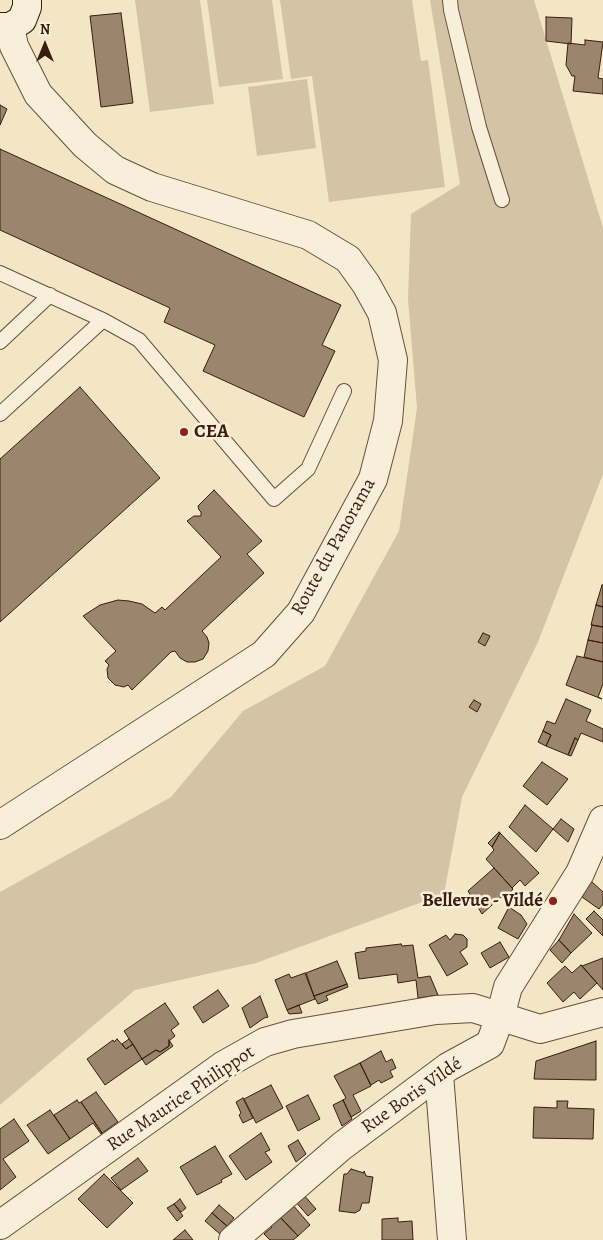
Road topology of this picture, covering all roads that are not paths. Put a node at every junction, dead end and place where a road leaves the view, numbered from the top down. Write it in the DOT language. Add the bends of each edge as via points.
graph roads {
  1 [pos="27,0"];
  2 [pos="450,0"];
  3 [pos="5,27"];
  4 [pos="502,200"];
  5 [pos="0,273"];
  6 [pos="50,296"];
  7 [pos="103,320"];
  8 [pos="0,342"];
  9 [pos="344,391"];
  10 [pos="0,414"];
  11 [pos="603,820"];
  12 [pos="0,825"];
  13 [pos="603,1012"];
  14 [pos="500,1017"];
  15 [pos="439,1074"];
  16 [pos="0,1225"];
  17 [pos="233,1240"];
  18 [pos="452,1240"];
  1 -- 3 [label="street" via="26,14 17,24"];
  2 -- 4 [label="lane" via="479,127"];
  3 -- 12 [label="street, Route du Panorama" via="38,94 85,145 115,170 152,186 308,235 348,259 382,313 393,360 388,421 374,479 301,612 264,654"];
  5 -- 6 [label="lane"];
  6 -- 7 [label="lane"];
  6 -- 8 [label="lane"];
  7 -- 9 [label="lane" via="139,340 274,499 308,469"];
  7 -- 10 [label="lane"];
  11 -- 14 [label="street, Rue Boris Vildé" via="580,873 508,987"];
  13 -- 14 [label="street" via="540,1029"];
  14 -- 15 [label="street, Rue Boris Vildé" via="490,1044"];
  14 -- 16 [label="street, Rue Maurice Philippot" via="473,1008 436,1010 293,1034 265,1042 224,1066"];
  15 -- 17 [label="street, Rue Boris Vildé" via="342,1146"];
  15 -- 18 [label="street"];
}
